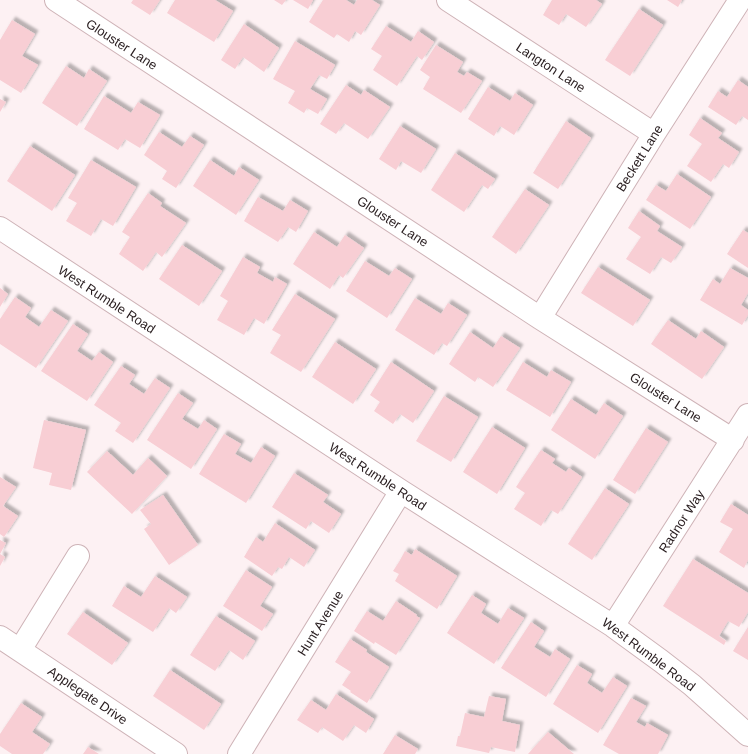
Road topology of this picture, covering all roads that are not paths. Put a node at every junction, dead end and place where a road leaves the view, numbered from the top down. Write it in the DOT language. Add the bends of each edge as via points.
graph roads {
  1 [pos="56,0"];
  2 [pos="448,0"];
  3 [pos="740,0"];
  4 [pos="654,134"];
  5 [pos="0,228"];
  6 [pos="540,318"];
  7 [pos="748,415"];
  8 [pos="733,440"];
  9 [pos="401,491"];
  10 [pos="78,556"];
  11 [pos="613,626"];
  12 [pos="0,637"];
  13 [pos="20,650"];
  14 [pos="748,735"];
  15 [pos="176,754"];
  16 [pos="239,754"];
  1 -- 6 [label="street, Glouster Lane"];
  2 -- 4 [label="street, Langton Lane"];
  3 -- 4 [label="street, Beckett Lane"];
  4 -- 6 [label="street, Beckett Lane"];
  5 -- 9 [label="street, West Rumble Road"];
  6 -- 8 [label="street, Glouster Lane"];
  7 -- 8 [label="street, Radnor Way"];
  8 -- 11 [label="street, Radnor Way"];
  9 -- 11 [label="street, West Rumble Road"];
  9 -- 16 [label="street, Hunt Avenue"];
  10 -- 13 [label="street"];
  11 -- 14 [label="street, West Rumble Road" via="692,685"];
  12 -- 13 [label="street, Applegate Drive"];
  13 -- 15 [label="street, Applegate Drive"];
}
